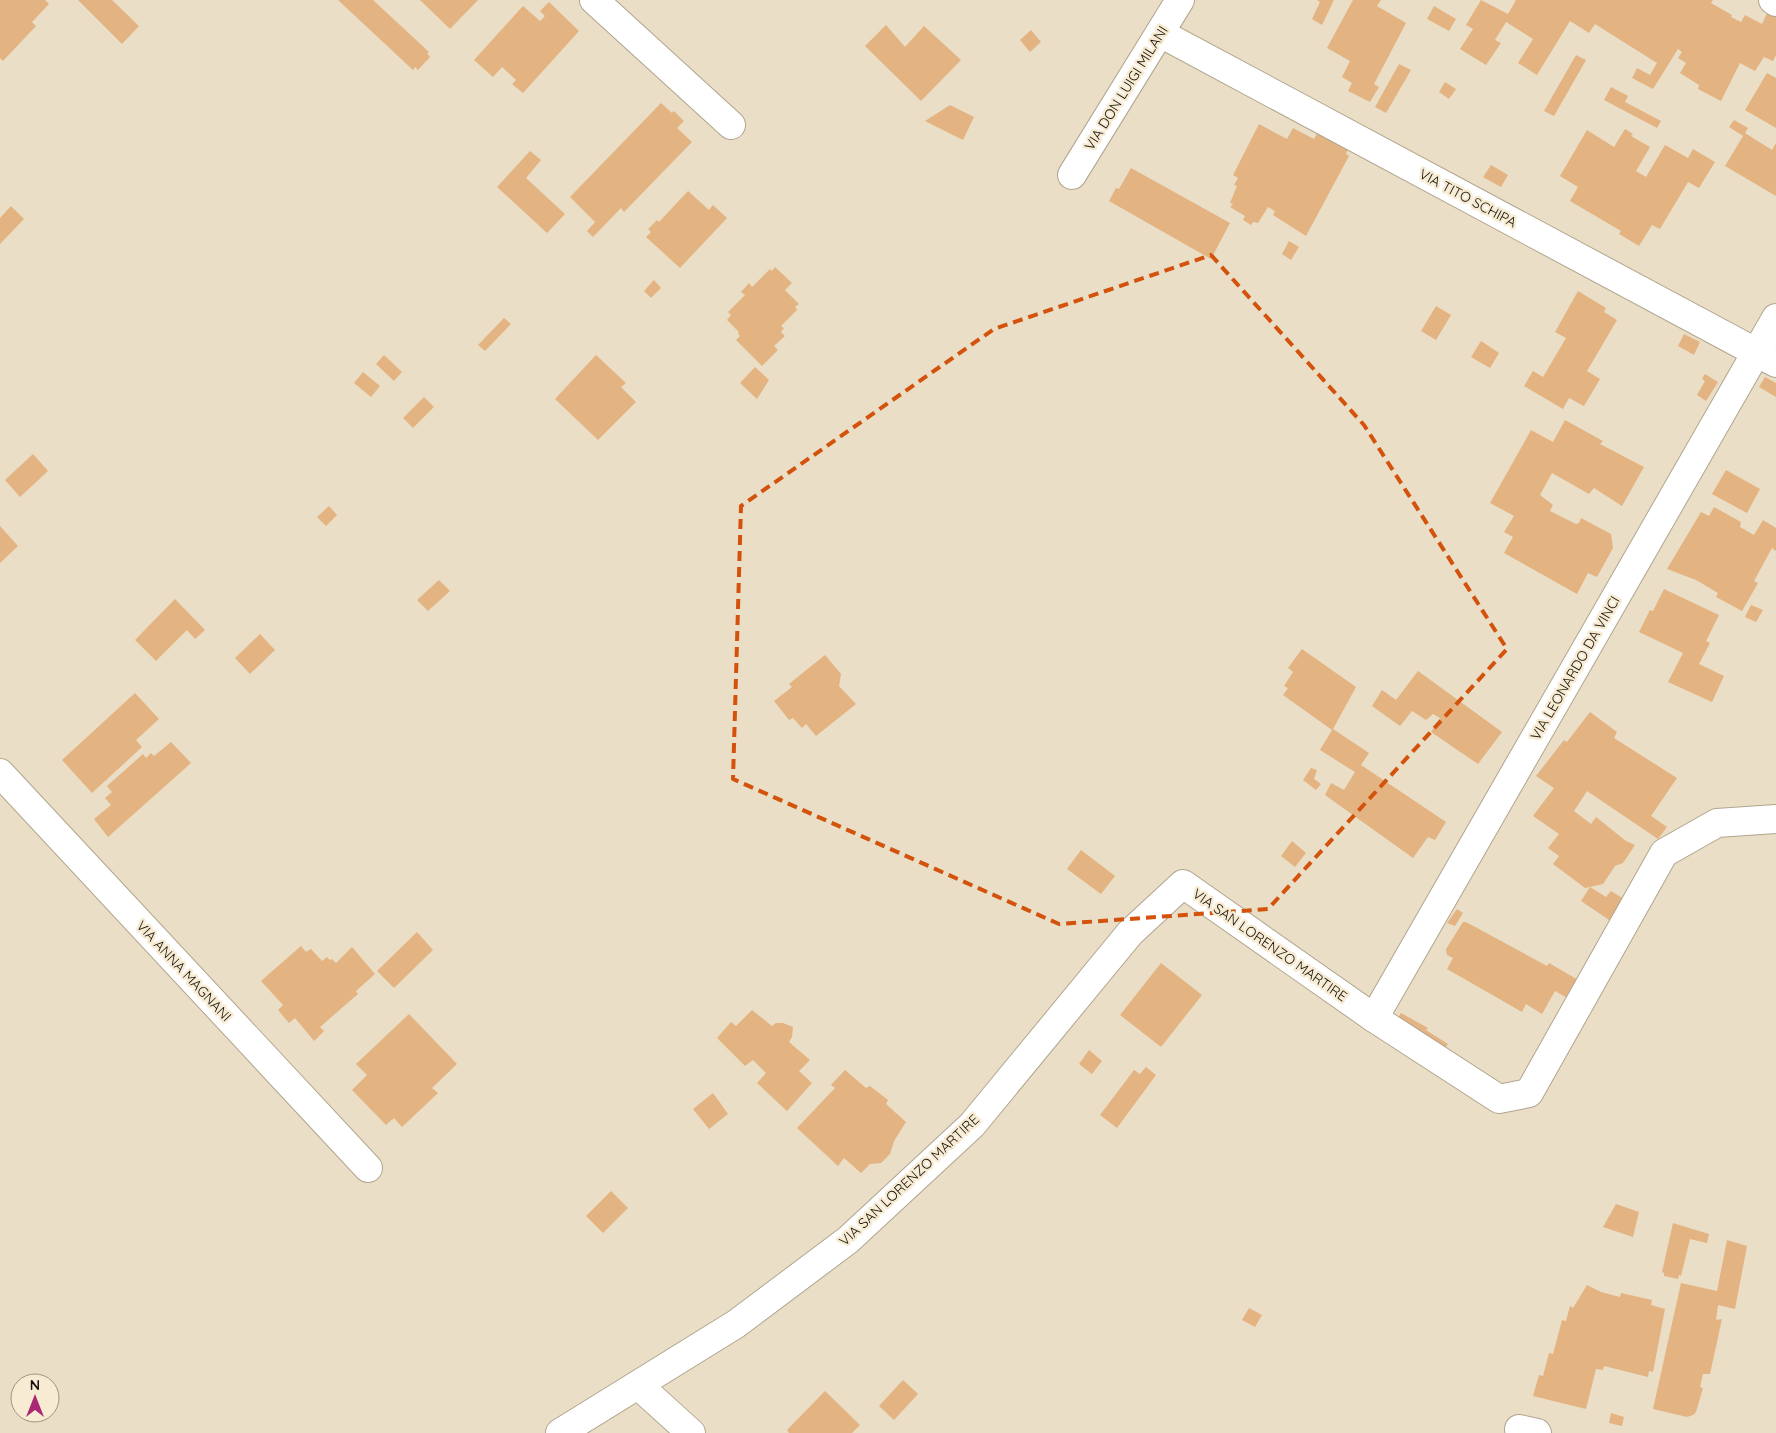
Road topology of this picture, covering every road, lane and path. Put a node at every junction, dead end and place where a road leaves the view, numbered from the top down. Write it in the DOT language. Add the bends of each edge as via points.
graph roads {
  1 [pos="594,0"];
  2 [pos="1180,0"];
  3 [pos="1773,0"];
  4 [pos="1776,2"];
  5 [pos="1160,33"];
  6 [pos="731,125"];
  7 [pos="1072,175"];
  8 [pos="1776,318"];
  9 [pos="1766,358"];
  10 [pos="0,773"];
  11 [pos="1776,820"];
  12 [pos="1374,1018"];
  13 [pos="368,1168"];
  14 [pos="638,1385"];
  15 [pos="560,1433"];
  16 [pos="691,1433"];
  1 -- 6 [label="street"];
  2 -- 5 [label="street, VIA DON LUIGI MILANI"];
  3 -- 4 [label="street"];
  5 -- 7 [label="street, VIA DON LUIGI MILANI"];
  5 -- 9 [label="street, VIA TITO SCHIPA"];
  8 -- 9 [label="street, VIA LEONARDO DA VINCI"];
  9 -- 12 [label="street, VIA LEONARDO DA VINCI"];
  10 -- 13 [label="street, VIA ANNA MAGNANI"];
  11 -- 12 [label="street, VIA SAN LORENZO MARTIRE" via="1717,823 1664,853 1529,1093 1499,1099"];
  12 -- 14 [label="street, VIA SAN LORENZO MARTIRE" via="1183,884 1130,933 972,1125 855,1233 736,1324"];
  14 -- 15 [label="street, VIA SAN LORENZO MARTIRE"];
  14 -- 16 [label="street"];
}
